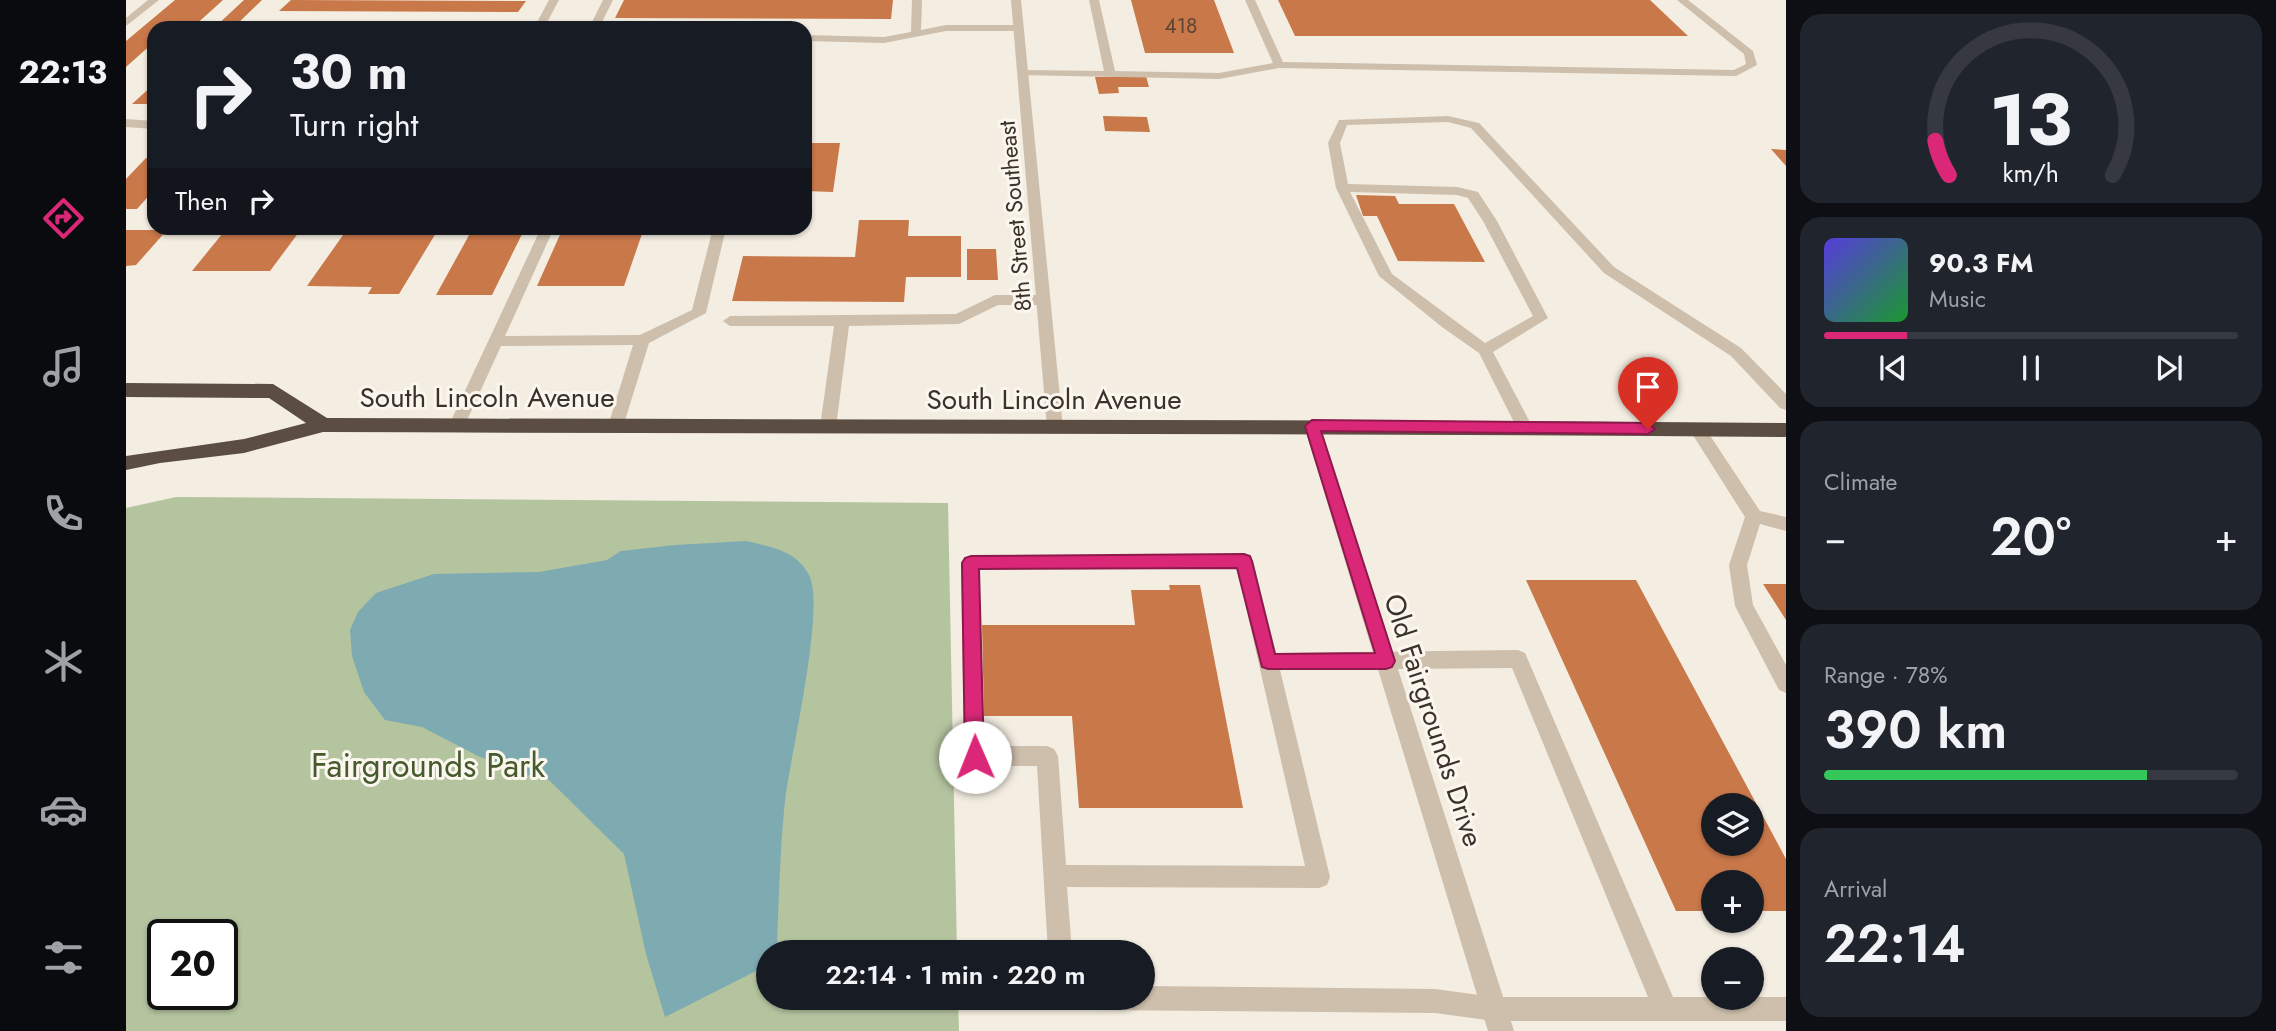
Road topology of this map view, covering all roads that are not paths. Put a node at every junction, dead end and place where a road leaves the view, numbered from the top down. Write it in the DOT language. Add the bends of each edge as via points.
graph roads {
  1 [pos="154,0"];
  2 [pos="554,0"];
  3 [pos="608,0"];
  4 [pos="917,0"];
  5 [pos="1016,0"];
  6 [pos="1094,0"];
  7 [pos="1250,0"];
  8 [pos="1682,0"];
  9 [pos="543,21"];
  10 [pos="597,21"];
  11 [pos="126,23"];
  12 [pos="1018,29"];
  13 [pos="916,34"];
  14 [pos="812,38"];
  15 [pos="1279,65"];
  16 [pos="1110,72"];
  17 [pos="1023,73"];
  18 [pos="126,122"];
  19 [pos="147,124"];
  20 [pos="1342,188"];
  21 [pos="544,235"];
  22 [pos="718,235"];
  23 [pos="1044,300"];
  24 [pos="730,321"];
  25 [pos="842,321"];
  26 [pos="642,340"];
  27 [pos="497,341"];
  28 [pos="1485,350"];
  29 [pos="126,390"];
  30 [pos="1786,404"];
  31 [pos="323,425"];
  32 [pos="457,425"];
  33 [pos="616,426"];
  34 [pos="1312,426"];
  35 [pos="828,427"];
  36 [pos="1055,428"];
  37 [pos="1525,428"];
  38 [pos="1697,429"];
  39 [pos="1786,430"];
  40 [pos="126,463"];
  41 [pos="1754,516"];
  42 [pos="1786,524"];
  43 [pos="1386,661"];
  44 [pos="1268,662"];
  45 [pos="1786,684"];
  46 [pos="1055,876"];
  47 [pos="1059,940"];
  48 [pos="1155,999"];
  49 [pos="1666,1009"];
  50 [pos="1786,1009"];
  51 [pos="1497,1020"];
  1 -- 11 [label="street"];
  2 -- 9 [label="street"];
  3 -- 10 [label="street"];
  4 -- 13 [label="street"];
  5 -- 12 [label="street, 8th Street Southeast"];
  6 -- 16 [label="street"];
  7 -- 15 [label="street"];
  8 -- 15 [label="street" via="1749,53 1752,65 1736,73"];
  12 -- 13 [label="street" via="946,29"];
  12 -- 17 [label="street, 8th Street Southeast"];
  13 -- 14 [label="street" via="884,40"];
  15 -- 16 [label="street" via="1219,76"];
  16 -- 17 [label="street"];
  17 -- 23 [label="street, 8th Street Southeast"];
  18 -- 19 [label="street"];
  20 -- 28 [label="street" via="1386,276"];
  20 -- 28 [label="street" via="1473,195 1541,318"];
  20 -- 30 [label="street" via="1334,143 1343,122 1448,119 1475,125 1609,270 1736,352"];
  21 -- 27 [label="street"];
  22 -- 26 [label="street" via="699,313"];
  23 -- 25 [label="street" via="995,300 959,319"];
  23 -- 36 [label="street, 8th Street Southeast"];
  24 -- 25 [label="street"];
  25 -- 35 [label="street"];
  26 -- 27 [label="street"];
  26 -- 33 [label="street"];
  27 -- 32 [label="street"];
  28 -- 37 [label="street"];
  29 -- 31 [label="highway, South Lincoln Avenue" via="273,391"];
  31 -- 32 [label="highway, South Lincoln Avenue"];
  31 -- 40 [label="highway, South Lincoln Avenue" via="244,446"];
  32 -- 33 [label="highway, South Lincoln Avenue"];
  33 -- 35 [label="highway, South Lincoln Avenue"];
  34 -- 36 [label="highway, South Lincoln Avenue"];
  34 -- 37 [label="highway, South Lincoln Avenue"];
  34 -- 43 [label="street, Old Fairgrounds Drive"];
  35 -- 36 [label="highway, South Lincoln Avenue"];
  37 -- 38 [label="highway, South Lincoln Avenue"];
  38 -- 39 [label="highway, South Lincoln Avenue"];
  38 -- 41 [label="street"];
  41 -- 42 [label="street"];
  41 -- 45 [label="street" via="1738,565 1744,606"];
  43 -- 44 [label="street"];
  43 -- 49 [label="street" via="1518,659"];
  43 -- 51 [label="street, Old Fairgrounds Drive"];
  44 -- 46 [label="street" via="1319,877"];
  44 -- 46 [label="street" via="1244,561 971,563 975,757 1047,757"];
  46 -- 47 [label="street"];
  48 -- 51 [label="street" via="1435,1001"];
  49 -- 50 [label="street"];
  49 -- 51 [label="street"];
}
